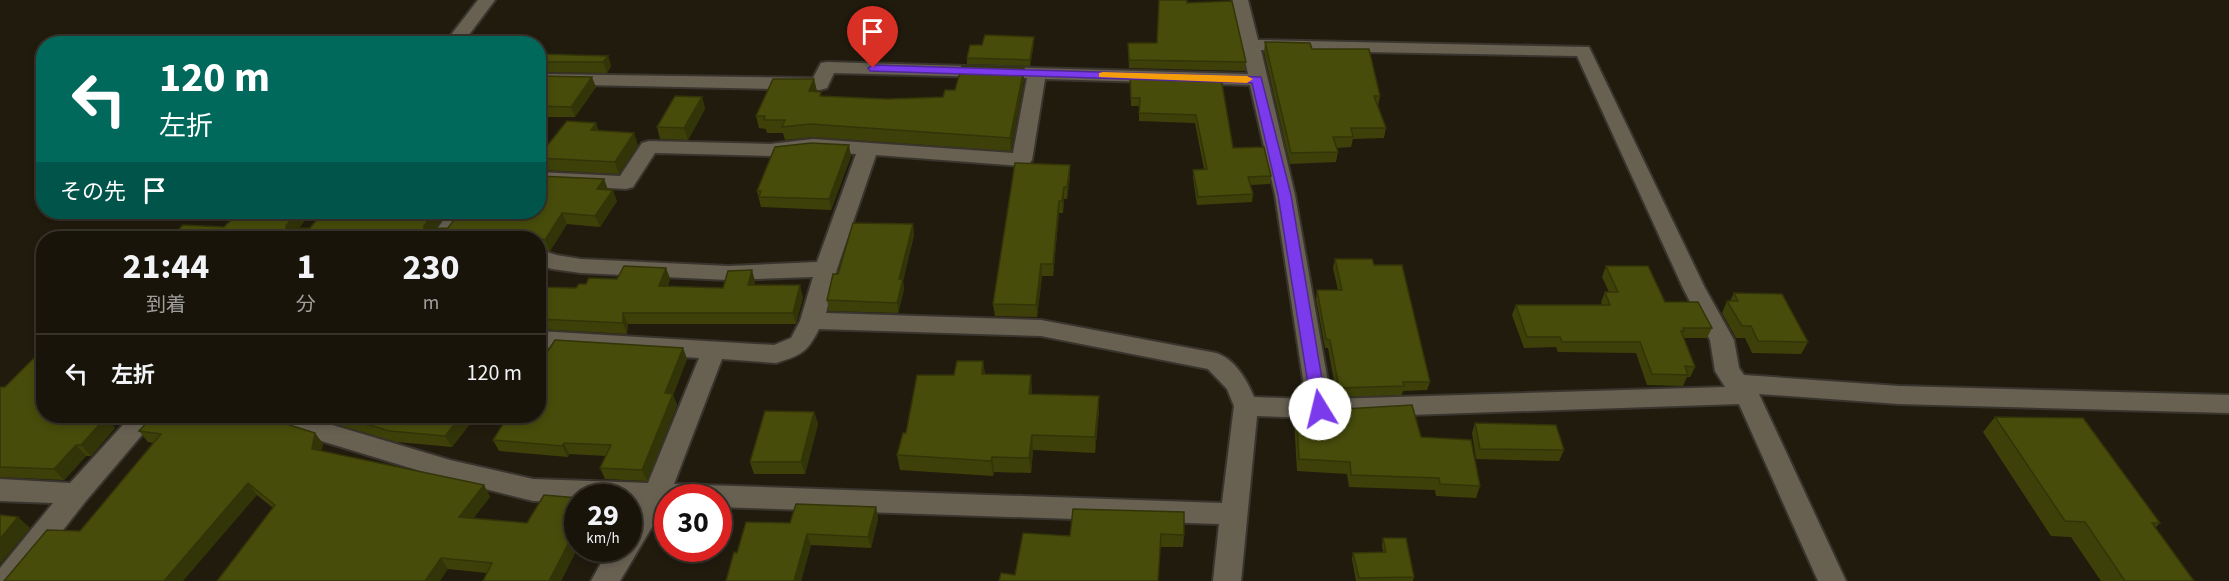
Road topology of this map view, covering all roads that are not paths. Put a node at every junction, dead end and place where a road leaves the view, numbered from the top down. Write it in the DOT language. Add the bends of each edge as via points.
graph roads {
  1 [pos="487,0"];
  2 [pos="1240,0"];
  3 [pos="458,36"];
  4 [pos="1251,45"];
  5 [pos="1037,73"];
  6 [pos="546,79"];
  7 [pos="1257,80"];
  8 [pos="868,149"];
  9 [pos="546,178"];
  10 [pos="546,259"];
  11 [pos="825,269"];
  12 [pos="812,321"];
  13 [pos="546,339"];
  14 [pos="714,349"];
  15 [pos="1741,389"];
  16 [pos="2229,404"];
  17 [pos="1246,406"];
  18 [pos="1320,409"];
  19 [pos="140,423"];
  20 [pos="304,423"];
  21 [pos="661,484"];
  22 [pos="0,490"];
  23 [pos="76,494"];
  24 [pos="654,495"];
  25 [pos="732,497"];
  26 [pos="654,500"];
  27 [pos="1234,514"];
  28 [pos="642,519"];
  29 [pos="616,562"];
  30 [pos="6,581"];
  31 [pos="605,581"];
  32 [pos="1227,581"];
  33 [pos="1832,581"];
  1 -- 3 [label="street"];
  2 -- 4 [label="street"];
  4 -- 7 [label="street"];
  4 -- 15 [label="street" via="1582,51 1722,340 1727,370"];
  5 -- 6 [label="street" via="827,67 820,84"];
  5 -- 7 [label="street"];
  5 -- 8 [label="street" via="1022,160"];
  7 -- 18 [label="street" via="1285,195"];
  8 -- 9 [label="street" via="813,145 770,150 649,147 626,183"];
  8 -- 11 [label="street"];
  10 -- 11 [label="street" via="581,266 717,273"];
  11 -- 12 [label="street"];
  12 -- 14 [label="street" via="800,344 776,354"];
  12 -- 17 [label="street" via="1041,328 1100,339 1216,362 1237,385"];
  13 -- 14 [label="street"];
  14 -- 21 [label="street"];
  15 -- 16 [label="street"];
  15 -- 18 [label="street"];
  15 -- 33 [label="street"];
  17 -- 18 [label="street"];
  17 -- 27 [label="street"];
  19 -- 23 [label="street"];
  20 -- 24 [label="street" via="450,470 533,490"];
  22 -- 23 [label="street"];
  23 -- 30 [label="street"];
  25 -- 27 [label="street"];
  26 -- 28 [label="street"];
  27 -- 32 [label="street"];
  29 -- 31 [label="street"];
}
